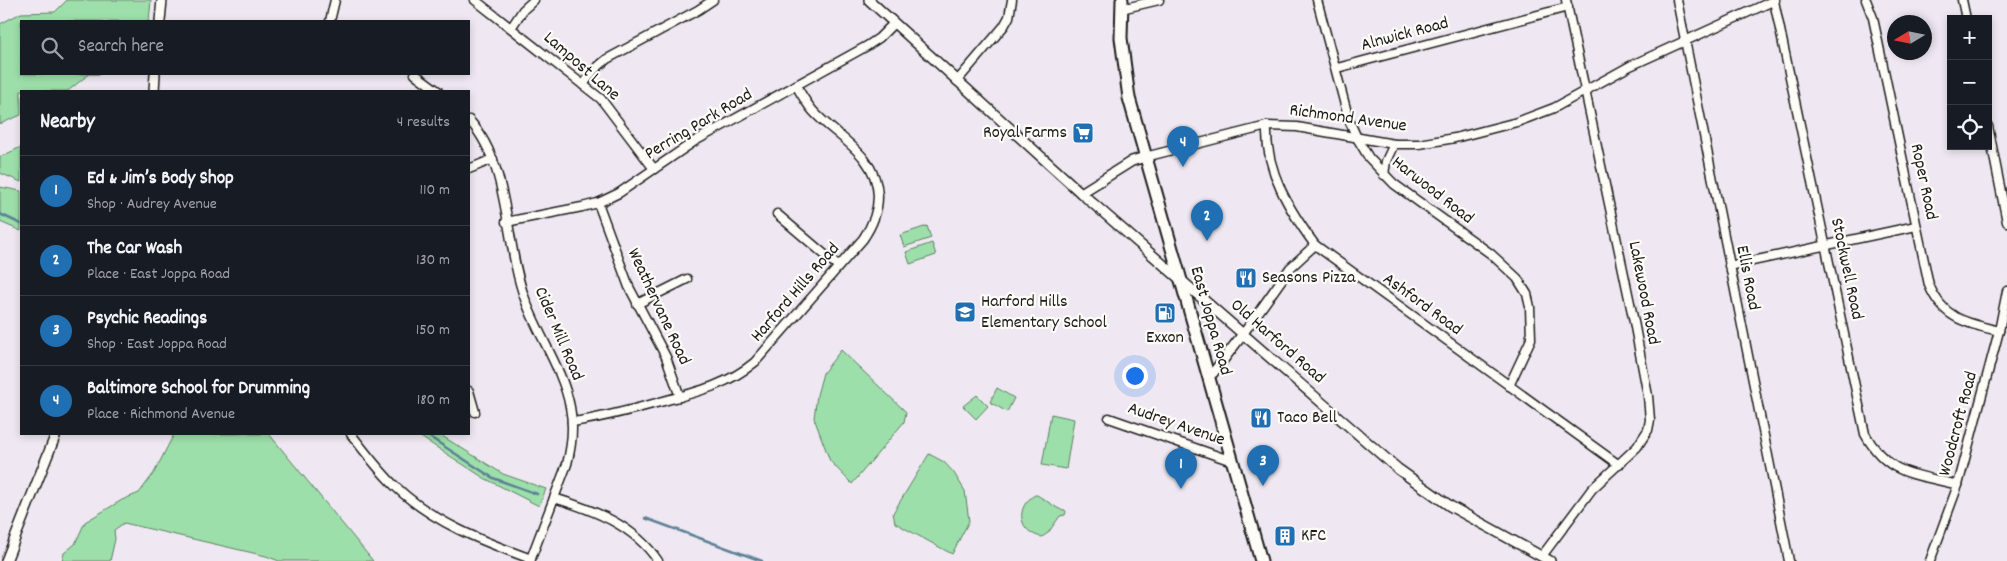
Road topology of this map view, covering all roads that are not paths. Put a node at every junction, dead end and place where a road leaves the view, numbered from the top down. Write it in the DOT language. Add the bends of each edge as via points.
graph roads {
  1 [pos="162,0"];
  2 [pos="335,0"];
  3 [pos="476,0"];
  4 [pos="534,0"];
  5 [pos="713,0"];
  6 [pos="869,0"];
  7 [pos="1012,0"];
  8 [pos="1159,0"];
  9 [pos="1317,0"];
  10 [pos="1677,0"];
  11 [pos="1774,0"];
  12 [pos="1866,0"];
  13 [pos="1962,0"];
  14 [pos="1122,4"];
  15 [pos="1567,4"];
  16 [pos="1965,15"];
  17 [pos="160,20"];
  18 [pos="330,20"];
  19 [pos="894,23"];
  20 [pos="511,28"];
  21 [pos="1684,41"];
  22 [pos="1337,68"];
  23 [pos="155,75"];
  24 [pos="416,75"];
  25 [pos="957,81"];
  26 [pos="583,85"];
  27 [pos="796,85"];
  28 [pos="154,90"];
  29 [pos="437,90"];
  30 [pos="1586,92"];
  31 [pos="470,121"];
  32 [pos="1267,126"];
  33 [pos="1357,138"];
  34 [pos="1394,144"];
  35 [pos="1992,146"];
  36 [pos="1145,157"];
  37 [pos="493,159"];
  38 [pos="470,169"];
  39 [pos="654,169"];
  40 [pos="1384,175"];
  41 [pos="1081,193"];
  42 [pos="598,203"];
  43 [pos="777,214"];
  44 [pos="506,222"];
  45 [pos="2007,222"];
  46 [pos="1916,226"];
  47 [pos="1315,245"];
  48 [pos="1826,246"];
  49 [pos="838,266"];
  50 [pos="1729,266"];
  51 [pos="687,279"];
  52 [pos="1180,280"];
  53 [pos="2007,291"];
  54 [pos="637,304"];
  55 [pos="1999,330"];
  56 [pos="1243,334"];
  57 [pos="1208,375"];
  58 [pos="1509,386"];
  59 [pos="470,394"];
  60 [pos="680,397"];
  61 [pos="475,412"];
  62 [pos="1110,418"];
  63 [pos="572,422"];
  64 [pos="56,435"];
  65 [pos="352,435"];
  66 [pos="1232,461"];
  67 [pos="1619,465"];
  68 [pos="1958,485"];
  69 [pos="554,498"];
  70 [pos="1546,559"];
  71 [pos="530,560"];
  72 [pos="6,561"];
  73 [pos="658,561"];
  74 [pos="1261,561"];
  75 [pos="1789,561"];
  76 [pos="1930,561"];
  1 -- 17 [label="street"];
  2 -- 18 [label="street"];
  3 -- 20 [label="street, Lampost Lane"];
  4 -- 20 [label="street"];
  5 -- 26 [label="street" via="600,64"];
  6 -- 19 [label="street, Old Harford Road"];
  7 -- 25 [label="street" via="1004,26"];
  8 -- 14 [label="street"];
  9 -- 22 [label="street, Harwood Road"];
  10 -- 21 [label="street, Ellis Road"];
  11 -- 21 [label="street, Richmond Avenue"];
  11 -- 48 [label="street, Stockwell Road"];
  12 -- 46 [label="street, Roper Road" via="1873,18"];
  13 -- 16 [label="street"];
  14 -- 36 [label="main road, East Joppa Road" via="1121,38 1126,81"];
  15 -- 22 [label="street, Alnwick Road"];
  15 -- 30 [label="street, Lakewood Road"];
  19 -- 25 [label="street, Old Harford Road"];
  19 -- 27 [label="street, Perring Park Road" via="873,42"];
  20 -- 26 [label="street, Lampost Lane"];
  21 -- 30 [label="street, Richmond Avenue" via="1630,66"];
  21 -- 50 [label="street, Ellis Road"];
  22 -- 33 [label="street, Harwood Road" via="1349,120"];
  23 -- 28 [label="street"];
  24 -- 29 [label="street"];
  25 -- 41 [label="street, Old Harford Road"];
  26 -- 39 [label="street, Lampost Lane" via="601,99"];
  27 -- 39 [label="street, Perring Park Road" via="695,141"];
  27 -- 49 [label="street, Harford Hills Road" via="813,110 865,159 875,178 878,202 871,228"];
  30 -- 34 [label="street, Richmond Avenue" via="1517,122 1435,142"];
  30 -- 67 [label="street, Lakewood Road" via="1650,410 1648,430 1643,439"];
  31 -- 37 [label="street, Cider Mill Road"];
  32 -- 33 [label="street, Richmond Avenue" via="1297,127"];
  32 -- 36 [label="street, Richmond Avenue"];
  32 -- 47 [label="street, Ashford Road" via="1268,148 1276,180"];
  33 -- 34 [label="street, Richmond Avenue"];
  33 -- 40 [label="street, Harwood Road"];
  34 -- 40 [label="street" via="1386,160"];
  35 -- 45 [label="street"];
  36 -- 41 [label="street, Richmond Avenue"];
  36 -- 52 [label="main road, East Joppa Road"];
  37 -- 38 [label="street"];
  37 -- 44 [label="street, Cider Mill Road"];
  39 -- 42 [label="street, Perring Park Road"];
  40 -- 58 [label="street, Harwood Road" via="1491,254 1517,278 1527,294 1531,339"];
  41 -- 52 [label="street, Old Harford Road"];
  42 -- 44 [label="street, Perring Park Road"];
  42 -- 54 [label="street, Weathervane Road"];
  43 -- 49 [label="street"];
  44 -- 63 [label="street, Cider Mill Road" via="524,298 566,390"];
  46 -- 48 [label="street"];
  46 -- 55 [label="street, Roper Road" via="1933,296 1958,320"];
  47 -- 56 [label="street" via="1290,268"];
  47 -- 58 [label="street, Ashford Road"];
  48 -- 50 [label="street"];
  48 -- 68 [label="street, Stockwell Road" via="1865,434 1888,464 1899,470"];
  49 -- 60 [label="street, Harford Hills Road" via="755,362 721,384"];
  50 -- 75 [label="street, Ellis Road"];
  51 -- 54 [label="street"];
  52 -- 56 [label="street, Old Harford Road"];
  52 -- 57 [label="main road, East Joppa Road"];
  53 -- 55 [label="street, Woodcroft Road"];
  54 -- 60 [label="street, Weathervane Road" via="666,357"];
  55 -- 68 [label="street, Woodcroft Road"];
  56 -- 57 [label="street" via="1213,373"];
  56 -- 70 [label="street, Old Harford Road" via="1416,483 1450,506"];
  57 -- 66 [label="main road, East Joppa Road"];
  58 -- 67 [label="street, Ashford Road"];
  59 -- 61 [label="street"];
  60 -- 63 [label="street, Harford Hills Road"];
  62 -- 66 [label="street, Audrey Avenue"];
  63 -- 69 [label="street, Cider Mill Road" via="571,450"];
  64 -- 72 [label="street"];
  65 -- 71 [label="street" via="395,487 428,512 478,540"];
  66 -- 74 [label="main road, East Joppa Road"];
  67 -- 70 [label="street, Lakewood Road" via="1606,474 1579,504"];
  68 -- 76 [label="street, Woodcroft Road"];
  69 -- 71 [label="street, Cider Mill Road"];
  69 -- 73 [label="street" via="617,523 651,550"];
}
